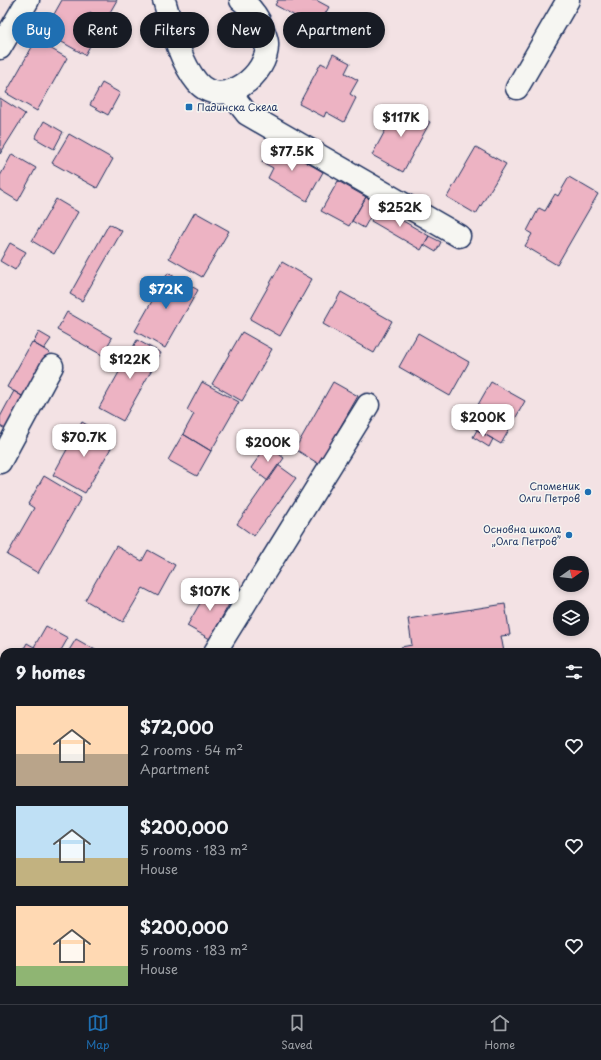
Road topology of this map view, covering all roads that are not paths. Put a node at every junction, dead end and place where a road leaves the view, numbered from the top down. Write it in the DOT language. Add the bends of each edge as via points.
graph roads {
  1 [pos="28,0"];
  2 [pos="164,0"];
  3 [pos="241,0"];
  4 [pos="568,0"];
  5 [pos="0,48"];
  6 [pos="517,88"];
  7 [pos="229,90"];
  8 [pos="459,236"];
  9 [pos="52,366"];
  10 [pos="368,405"];
  11 [pos="0,462"];
  12 [pos="216,648"];
  1 -- 5 [label="street"];
  2 -- 7 [label="street" via="174,36 198,83 209,91 221,93"];
  3 -- 7 [label="street" via="249,6 260,22 268,43 264,61 256,75 242,86"];
  4 -- 6 [label="street"];
  7 -- 8 [label="street" via="247,114"];
  9 -- 11 [label="street"];
  10 -- 12 [label="street"];
}
